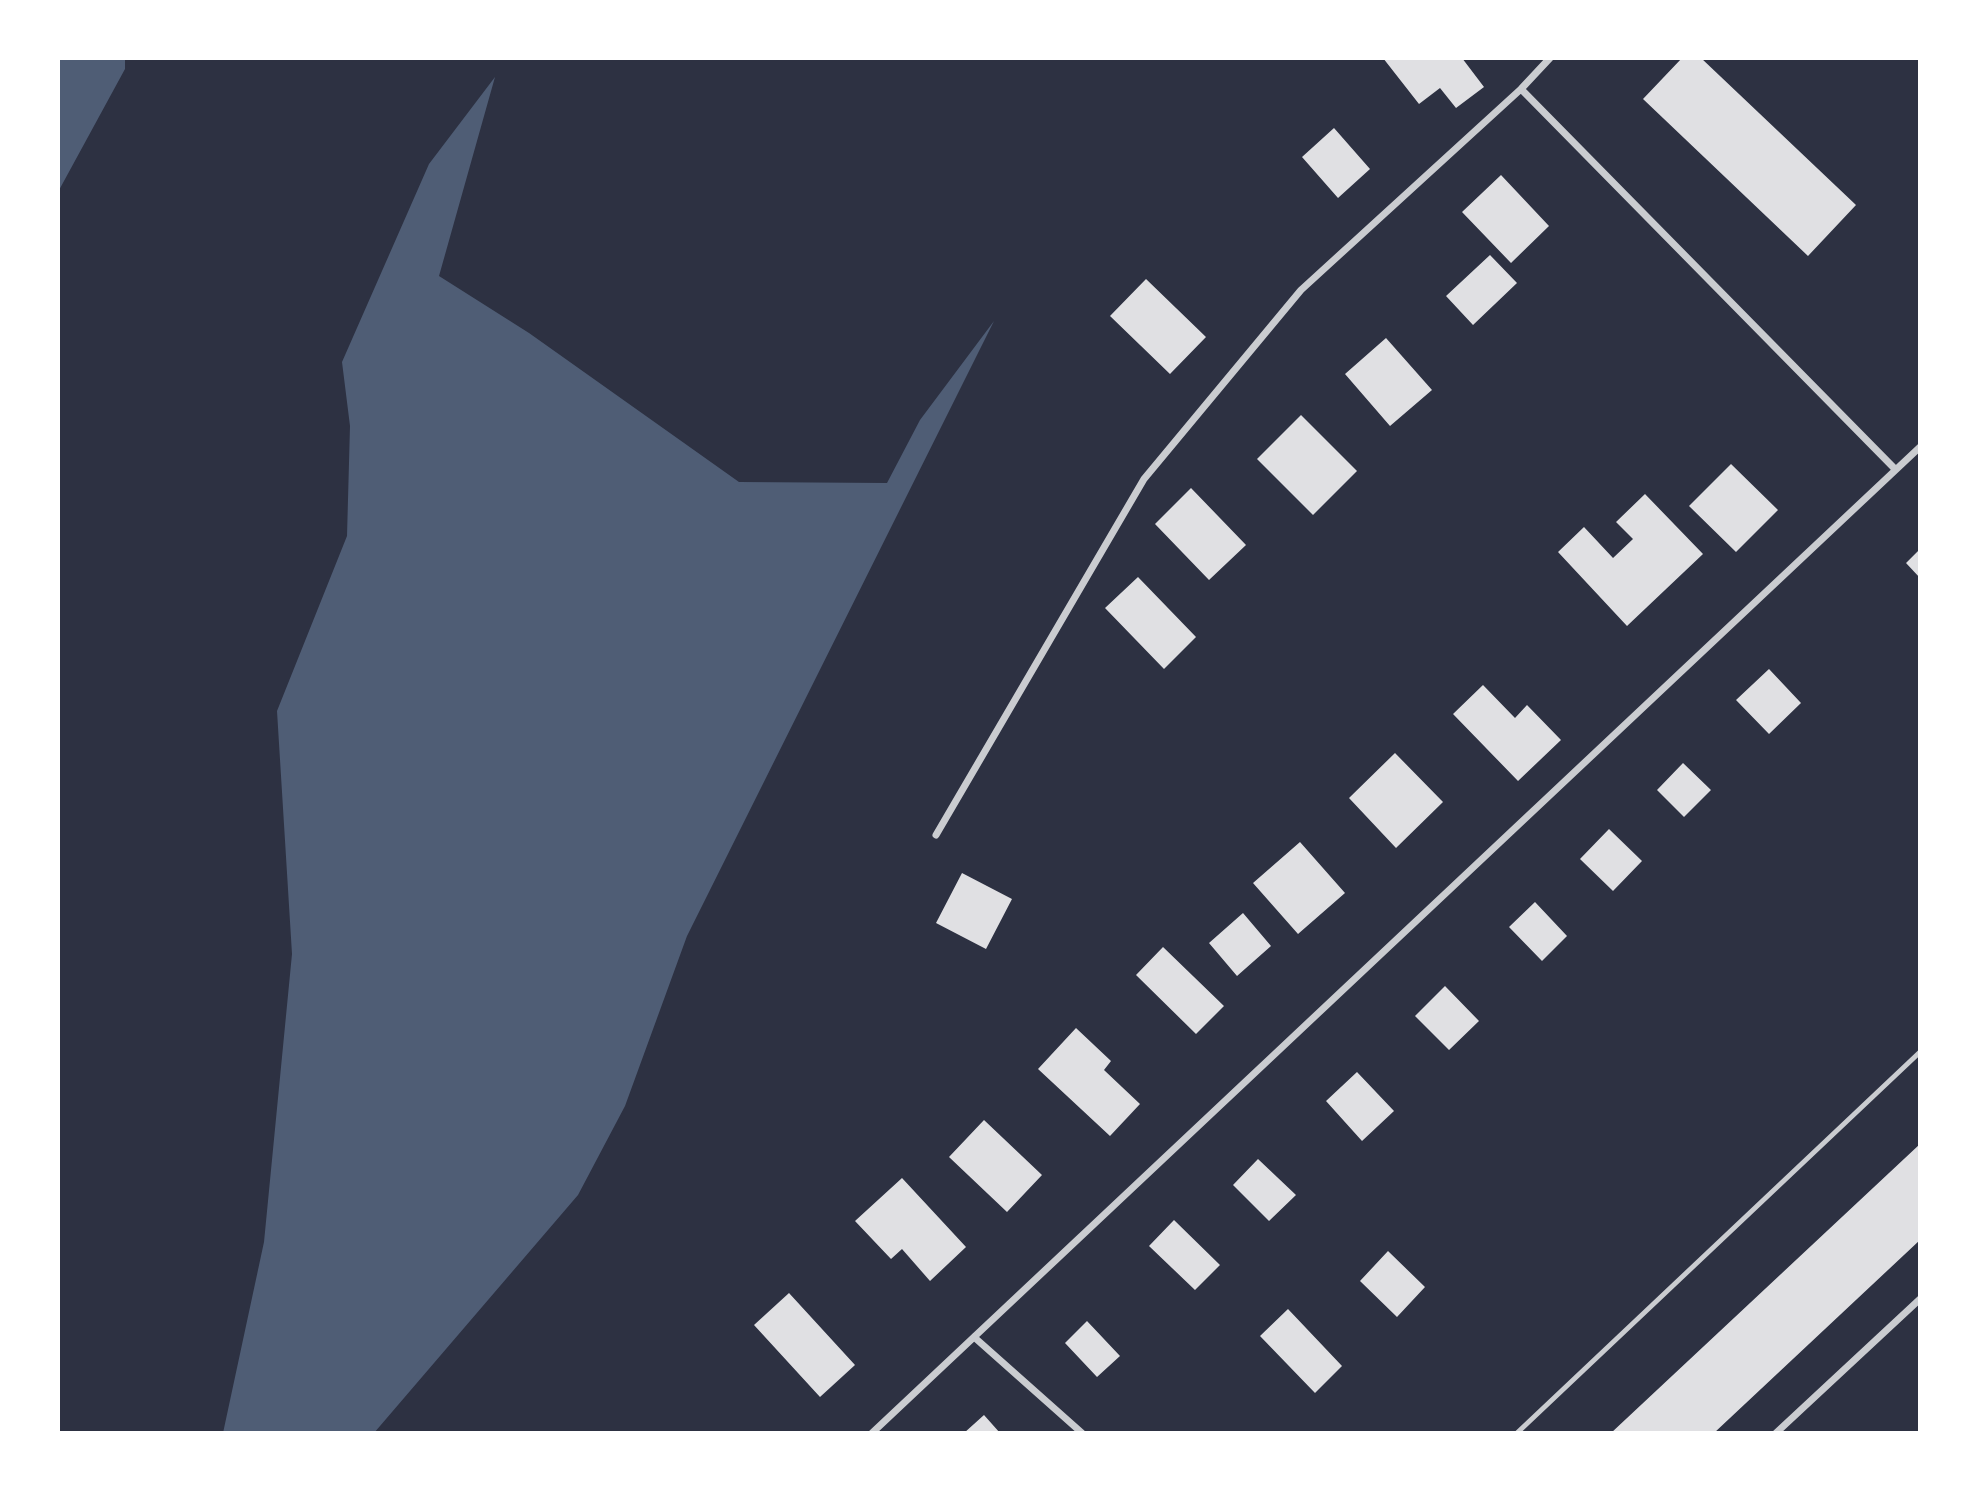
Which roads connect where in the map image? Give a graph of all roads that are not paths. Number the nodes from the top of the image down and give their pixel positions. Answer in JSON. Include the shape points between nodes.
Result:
{"nodes":[{"id":1,"x":1550,"y":58,"type":"edge"},
{"id":2,"x":1521,"y":89,"type":"junction"},
{"id":3,"x":1920,"y":447,"type":"edge"},
{"id":4,"x":1895,"y":469,"type":"junction"},
{"id":5,"x":936,"y":835,"type":"dead end"},
{"id":6,"x":1920,"y":1052,"type":"edge"},
{"id":7,"x":1920,"y":1298,"type":"edge"},
{"id":8,"x":974,"y":1337,"type":"junction"},
{"id":9,"x":872,"y":1433,"type":"edge"},
{"id":10,"x":1082,"y":1433,"type":"edge"},
{"id":11,"x":1517,"y":1433,"type":"edge"},
{"id":12,"x":1776,"y":1433,"type":"edge"}],
"edges":[{"from":1,"to":2,"type":"street"},
{"from":2,"to":4,"type":"street"},
{"from":2,"to":5,"type":"street","via":[[1301,290],[1144,479]]},
{"from":3,"to":4,"type":"street"},
{"from":4,"to":8,"type":"street"},
{"from":6,"to":11,"type":"lane"},
{"from":7,"to":12,"type":"street"},
{"from":8,"to":9,"type":"street"},
{"from":8,"to":10,"type":"street"}]}
